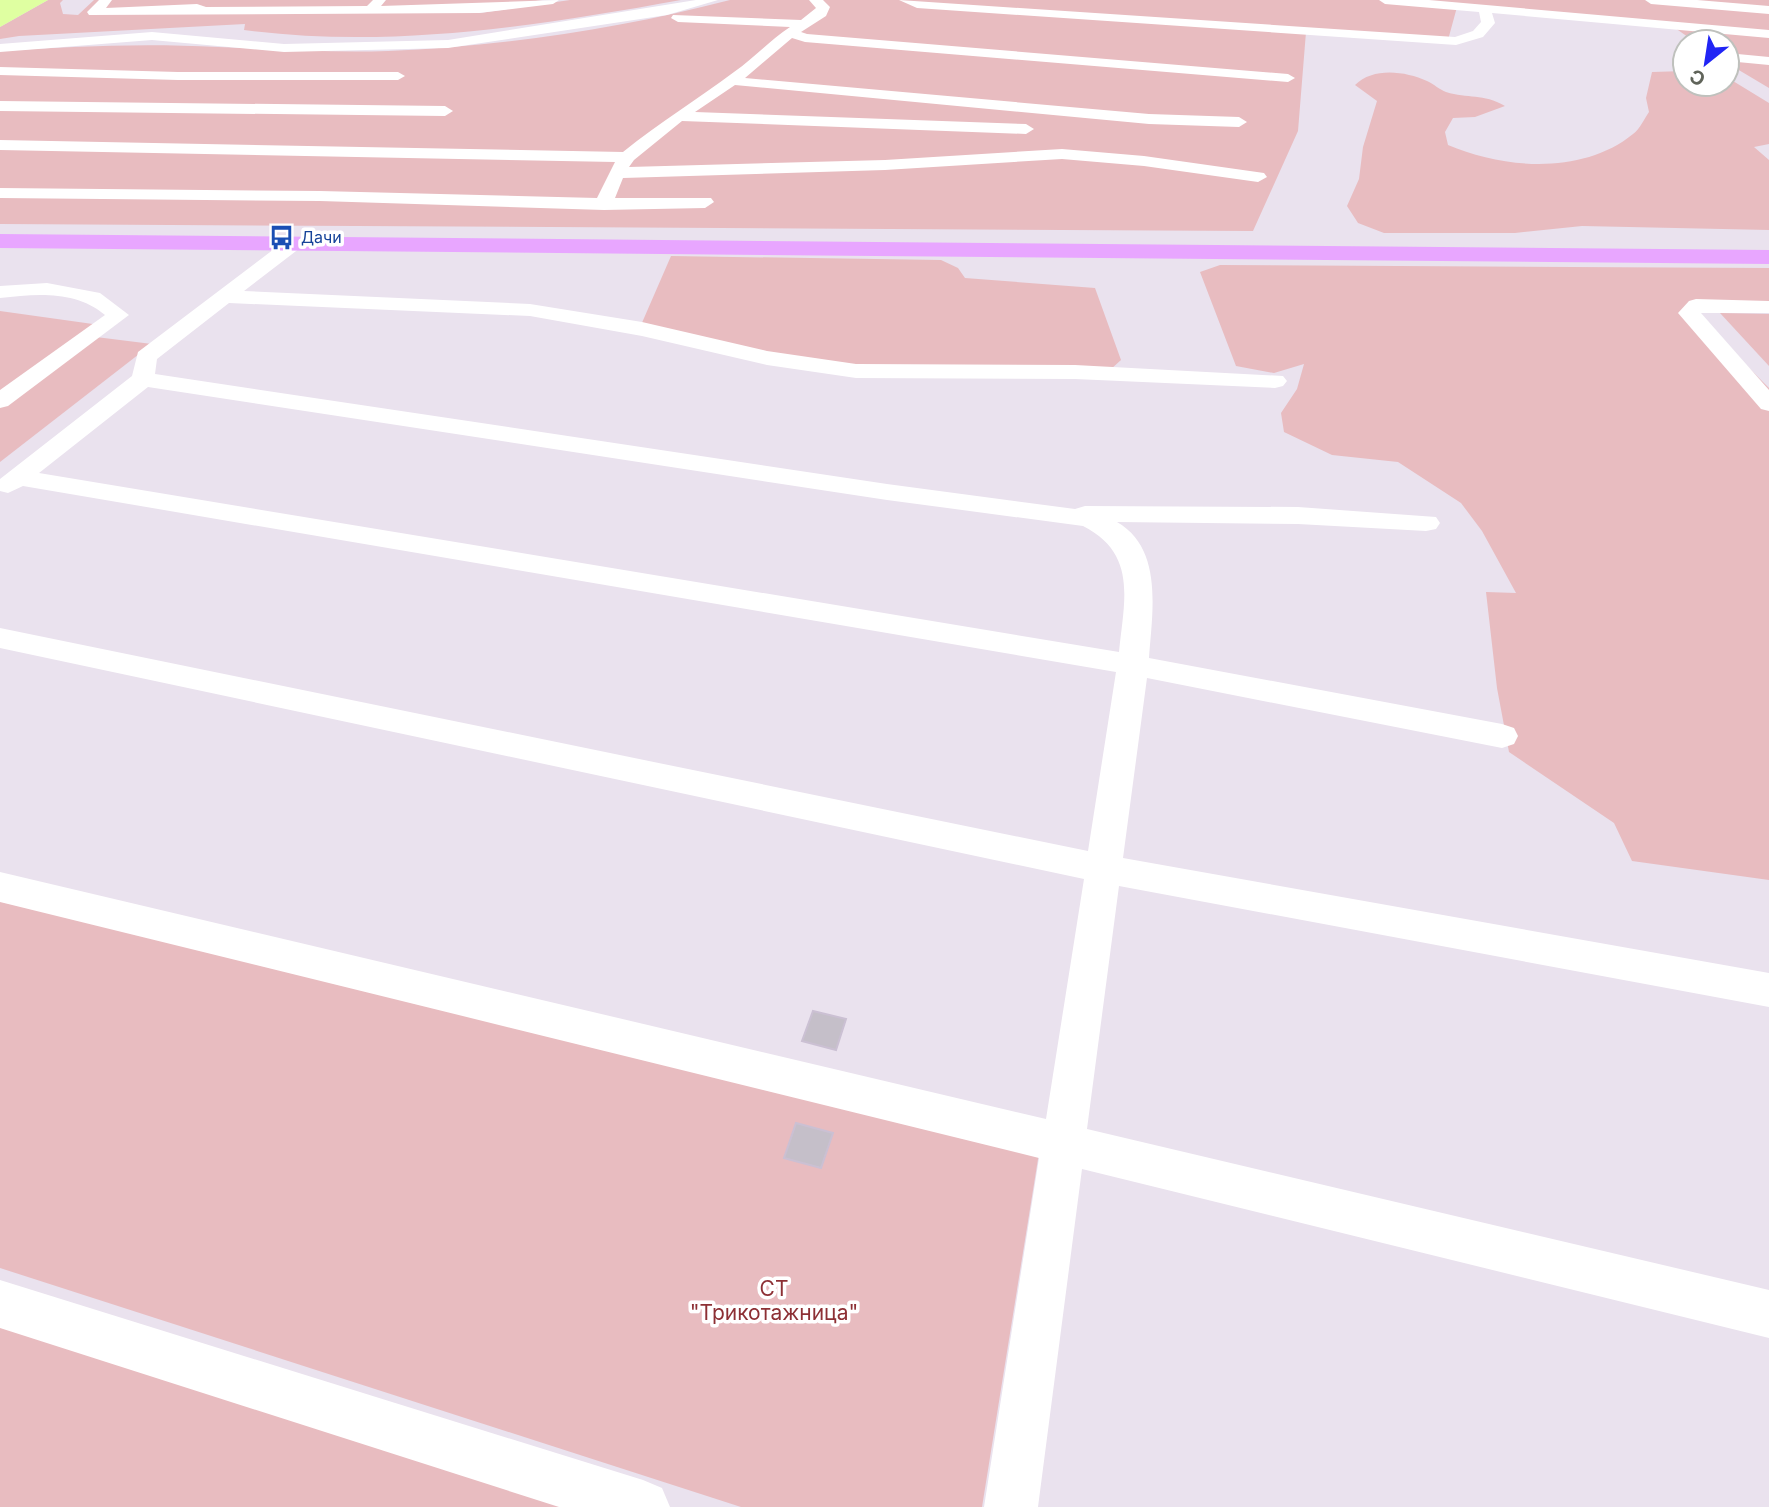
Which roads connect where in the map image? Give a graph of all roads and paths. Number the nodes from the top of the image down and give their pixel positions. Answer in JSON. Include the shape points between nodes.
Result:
{"nodes":[{"id":1,"x":106,"y":0,"type":"edge"},
{"id":2,"x":209,"y":0,"type":"edge"},
{"id":3,"x":553,"y":0,"type":"edge"},
{"id":4,"x":712,"y":0,"type":"edge"},
{"id":5,"x":838,"y":0,"type":"edge"},
{"id":6,"x":905,"y":0,"type":"edge"},
{"id":7,"x":1385,"y":0,"type":"edge"},
{"id":8,"x":1651,"y":0,"type":"edge"},
{"id":9,"x":817,"y":2,"type":"edge"},
{"id":10,"x":375,"y":5,"type":"edge"},
{"id":11,"x":197,"y":9,"type":"junction"},
{"id":12,"x":1485,"y":9,"type":"junction"},
{"id":13,"x":1769,"y":10,"type":"edge"},
{"id":14,"x":648,"y":14,"type":"junction"},
{"id":15,"x":804,"y":24,"type":"junction"},
{"id":16,"x":790,"y":33,"type":"junction"},
{"id":17,"x":1769,"y":34,"type":"edge"},
{"id":18,"x":152,"y":36,"type":"junction"},
{"id":19,"x":0,"y":48,"type":"edge"},
{"id":20,"x":280,"y":48,"type":"junction"},
{"id":21,"x":1741,"y":58,"type":"edge"},
{"id":22,"x":1769,"y":61,"type":"edge"},
{"id":23,"x":0,"y":71,"type":"edge"},
{"id":24,"x":398,"y":76,"type":"dead end"},
{"id":25,"x":1288,"y":78,"type":"dead end"},
{"id":26,"x":733,"y":79,"type":"junction"},
{"id":27,"x":247,"y":94,"type":"junction"},
{"id":28,"x":0,"y":106,"type":"edge"},
{"id":29,"x":1042,"y":110,"type":"junction"},
{"id":30,"x":445,"y":111,"type":"dead end"},
{"id":31,"x":678,"y":116,"type":"junction"},
{"id":32,"x":1239,"y":122,"type":"dead end"},
{"id":33,"x":0,"y":145,"type":"edge"},
{"id":34,"x":197,"y":149,"type":"junction"},
{"id":35,"x":627,"y":157,"type":"junction"},
{"id":36,"x":617,"y":173,"type":"junction"},
{"id":37,"x":1258,"y":177,"type":"dead end"},
{"id":38,"x":0,"y":193,"type":"edge"},
{"id":39,"x":157,"y":195,"type":"junction"},
{"id":40,"x":705,"y":202,"type":"dead end"},
{"id":41,"x":604,"y":204,"type":"junction"},
{"id":42,"x":0,"y":241,"type":"edge"},
{"id":43,"x":293,"y":244,"type":"junction"},
{"id":44,"x":1769,"y":257,"type":"edge"},
{"id":45,"x":0,"y":292,"type":"edge"},
{"id":46,"x":226,"y":297,"type":"junction"},
{"id":47,"x":1769,"y":307,"type":"edge"},
{"id":48,"x":143,"y":379,"type":"junction"},
{"id":49,"x":1275,"y":381,"type":"dead end"},
{"id":50,"x":0,"y":401,"type":"edge"},
{"id":51,"x":1769,"y":404,"type":"edge"},
{"id":52,"x":9,"y":484,"type":"edge"},
{"id":53,"x":1048,"y":514,"type":"junction"},
{"id":54,"x":1426,"y":523,"type":"dead end"},
{"id":55,"x":0,"y":638,"type":"edge"},
{"id":56,"x":1133,"y":665,"type":"junction"},
{"id":57,"x":1502,"y":736,"type":"dead end"},
{"id":58,"x":1104,"y":869,"type":"junction"},
{"id":59,"x":0,"y":887,"type":"edge"},
{"id":60,"x":1769,"y":990,"type":"edge"},
{"id":61,"x":1064,"y":1143,"type":"junction"},
{"id":62,"x":0,"y":1304,"type":"edge"},
{"id":63,"x":1769,"y":1314,"type":"edge"},
{"id":64,"x":643,"y":1507,"type":"edge"},
{"id":65,"x":1011,"y":1507,"type":"edge"}],
"edges":[{"from":1,"to":11,"type":"street","via":[[94,12]]},
{"from":2,"to":11,"type":"street"},
{"from":3,"to":10,"type":"street","via":[[479,9]]},
{"from":4,"to":14,"type":"street"},
{"from":5,"to":9,"type":"street"},
{"from":6,"to":12,"type":"street","via":[[1456,41],[1478,34],[1488,23]]},
{"from":7,"to":12,"type":"street"},
{"from":8,"to":13,"type":"street"},
{"from":9,"to":15,"type":"street","via":[[823,7],[821,13]]},
{"from":10,"to":11,"type":"street"},
{"from":11,"to":18,"type":"street"},
{"from":12,"to":17,"type":"street"},
{"from":14,"to":15,"type":"street"},
{"from":14,"to":20,"type":"street","via":[[448,44]]},
{"from":15,"to":16,"type":"street"},
{"from":16,"to":25,"type":"street","via":[[805,38]]},
{"from":16,"to":26,"type":"street"},
{"from":18,"to":19,"type":"street"},
{"from":18,"to":20,"type":"street"},
{"from":20,"to":27,"type":"street"},
{"from":21,"to":22,"type":"lane"},
{"from":23,"to":27,"type":"street"},
{"from":24,"to":27,"type":"street"},
{"from":26,"to":29,"type":"street"},
{"from":26,"to":31,"type":"street"},
{"from":27,"to":28,"type":"street"},
{"from":27,"to":30,"type":"street"},
{"from":27,"to":34,"type":"street"},
{"from":29,"to":31,"type":"street","via":[[1038,126],[1027,129]]},
{"from":29,"to":32,"type":"street"},
{"from":31,"to":35,"type":"street"},
{"from":33,"to":34,"type":"street"},
{"from":34,"to":35,"type":"street"},
{"from":34,"to":39,"type":"street"},
{"from":35,"to":36,"type":"street"},
{"from":36,"to":37,"type":"street","via":[[1062,154]]},
{"from":36,"to":41,"type":"street"},
{"from":38,"to":39,"type":"street"},
{"from":39,"to":41,"type":"street"},
{"from":40,"to":41,"type":"street"},
{"from":42,"to":43,"type":"main road"},
{"from":43,"to":44,"type":"main road"},
{"from":43,"to":46,"type":"street"},
{"from":45,"to":50,"type":"street","via":[[76,292],[104,301],[118,316]]},
{"from":46,"to":48,"type":"street","via":[[146,357]]},
{"from":46,"to":49,"type":"street","via":[[530,310],[856,371],[1074,372]]},
{"from":47,"to":51,"type":"street","via":[[1696,305],[1689,313]]},
{"from":48,"to":52,"type":"street"},
{"from":48,"to":53,"type":"street"},
{"from":52,"to":56,"type":"street"},
{"from":53,"to":54,"type":"street","via":[[1230,513]]},
{"from":53,"to":56,"type":"street","via":[[1107,525],[1136,559],[1139,577]]},
{"from":55,"to":58,"type":"street"},
{"from":56,"to":57,"type":"street"},
{"from":56,"to":58,"type":"street"},
{"from":58,"to":60,"type":"street"},
{"from":58,"to":61,"type":"street"},
{"from":59,"to":61,"type":"street"},
{"from":61,"to":63,"type":"street"},
{"from":61,"to":65,"type":"street"},
{"from":62,"to":64,"type":"street"}]}
